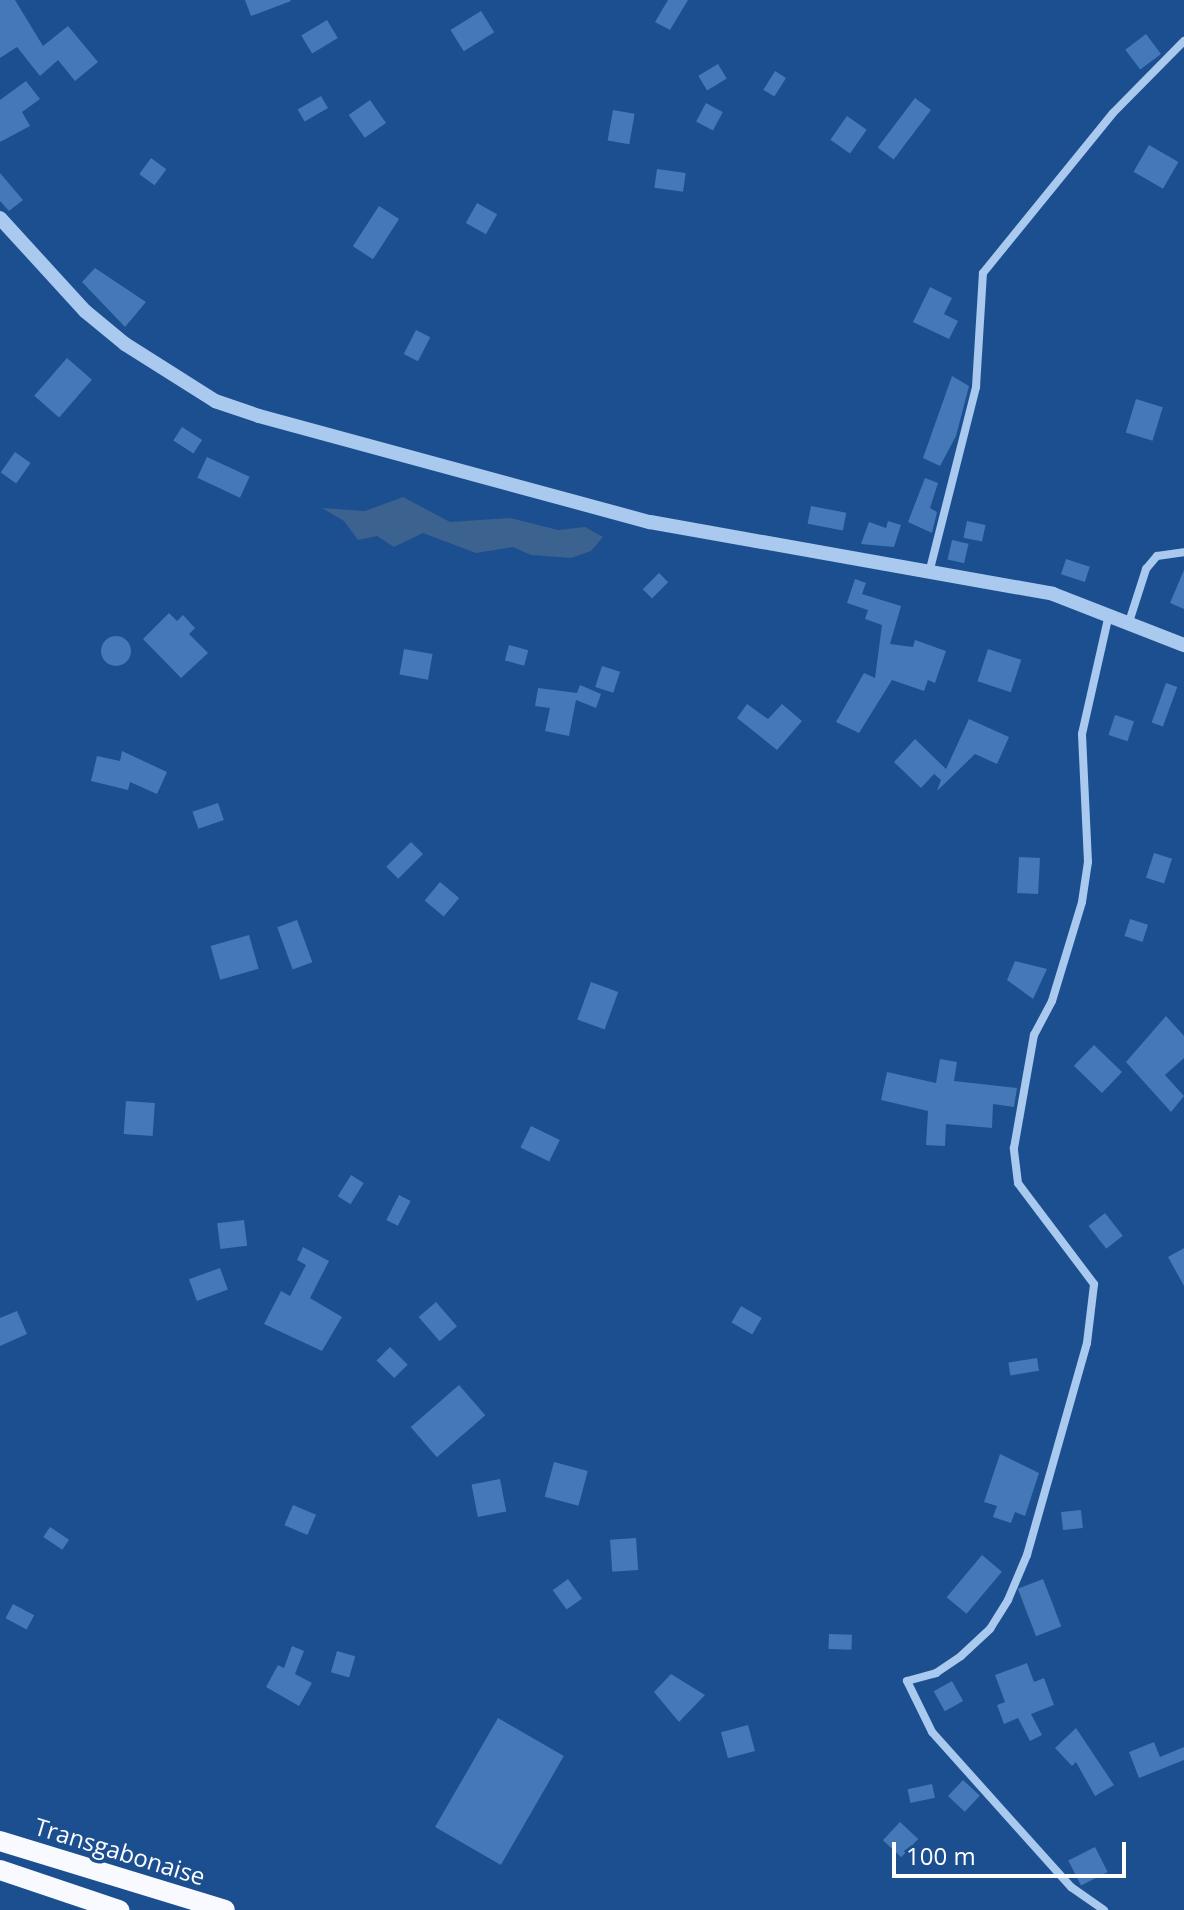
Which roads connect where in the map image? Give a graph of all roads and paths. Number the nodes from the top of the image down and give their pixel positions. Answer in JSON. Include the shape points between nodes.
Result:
{"nodes":[{"id":1,"x":1184,"y":41,"type":"edge"},
{"id":2,"x":0,"y":218,"type":"edge"},
{"id":3,"x":1184,"y":552,"type":"edge"},
{"id":4,"x":930,"y":569,"type":"junction"},
{"id":5,"x":1109,"y":614,"type":"junction"},
{"id":6,"x":1129,"y":622,"type":"junction"},
{"id":7,"x":1184,"y":645,"type":"edge"},
{"id":8,"x":0,"y":1841,"type":"edge"},
{"id":9,"x":0,"y":1870,"type":"edge"},
{"id":10,"x":119,"y":1910,"type":"edge"},
{"id":11,"x":225,"y":1910,"type":"edge"},
{"id":12,"x":1104,"y":1910,"type":"edge"}],
"edges":[{"from":1,"to":4,"type":"street","via":[[1113,113],[983,273],[976,387]]},
{"from":2,"to":4,"type":"street","via":[[85,311],[170,375],[215,401],[337,442],[650,522]]},
{"from":3,"to":6,"type":"street","via":[[1157,556],[1146,569]]},
{"from":4,"to":5,"type":"street","via":[[1053,594]]},
{"from":5,"to":6,"type":"street"},
{"from":5,"to":12,"type":"street","via":[[1082,734],[1088,862],[1082,902],[1052,1001],[1034,1035],[1014,1148],[1018,1183],[1094,1284],[1087,1343],[1027,1555],[1008,1600],[990,1629],[961,1656],[936,1673],[907,1681],[932,1732],[1071,1887]]},
{"from":6,"to":7,"type":"street"},
{"from":8,"to":11,"type":"highway","name":"Transgabonaise"},
{"from":9,"to":10,"type":"highway"}]}
